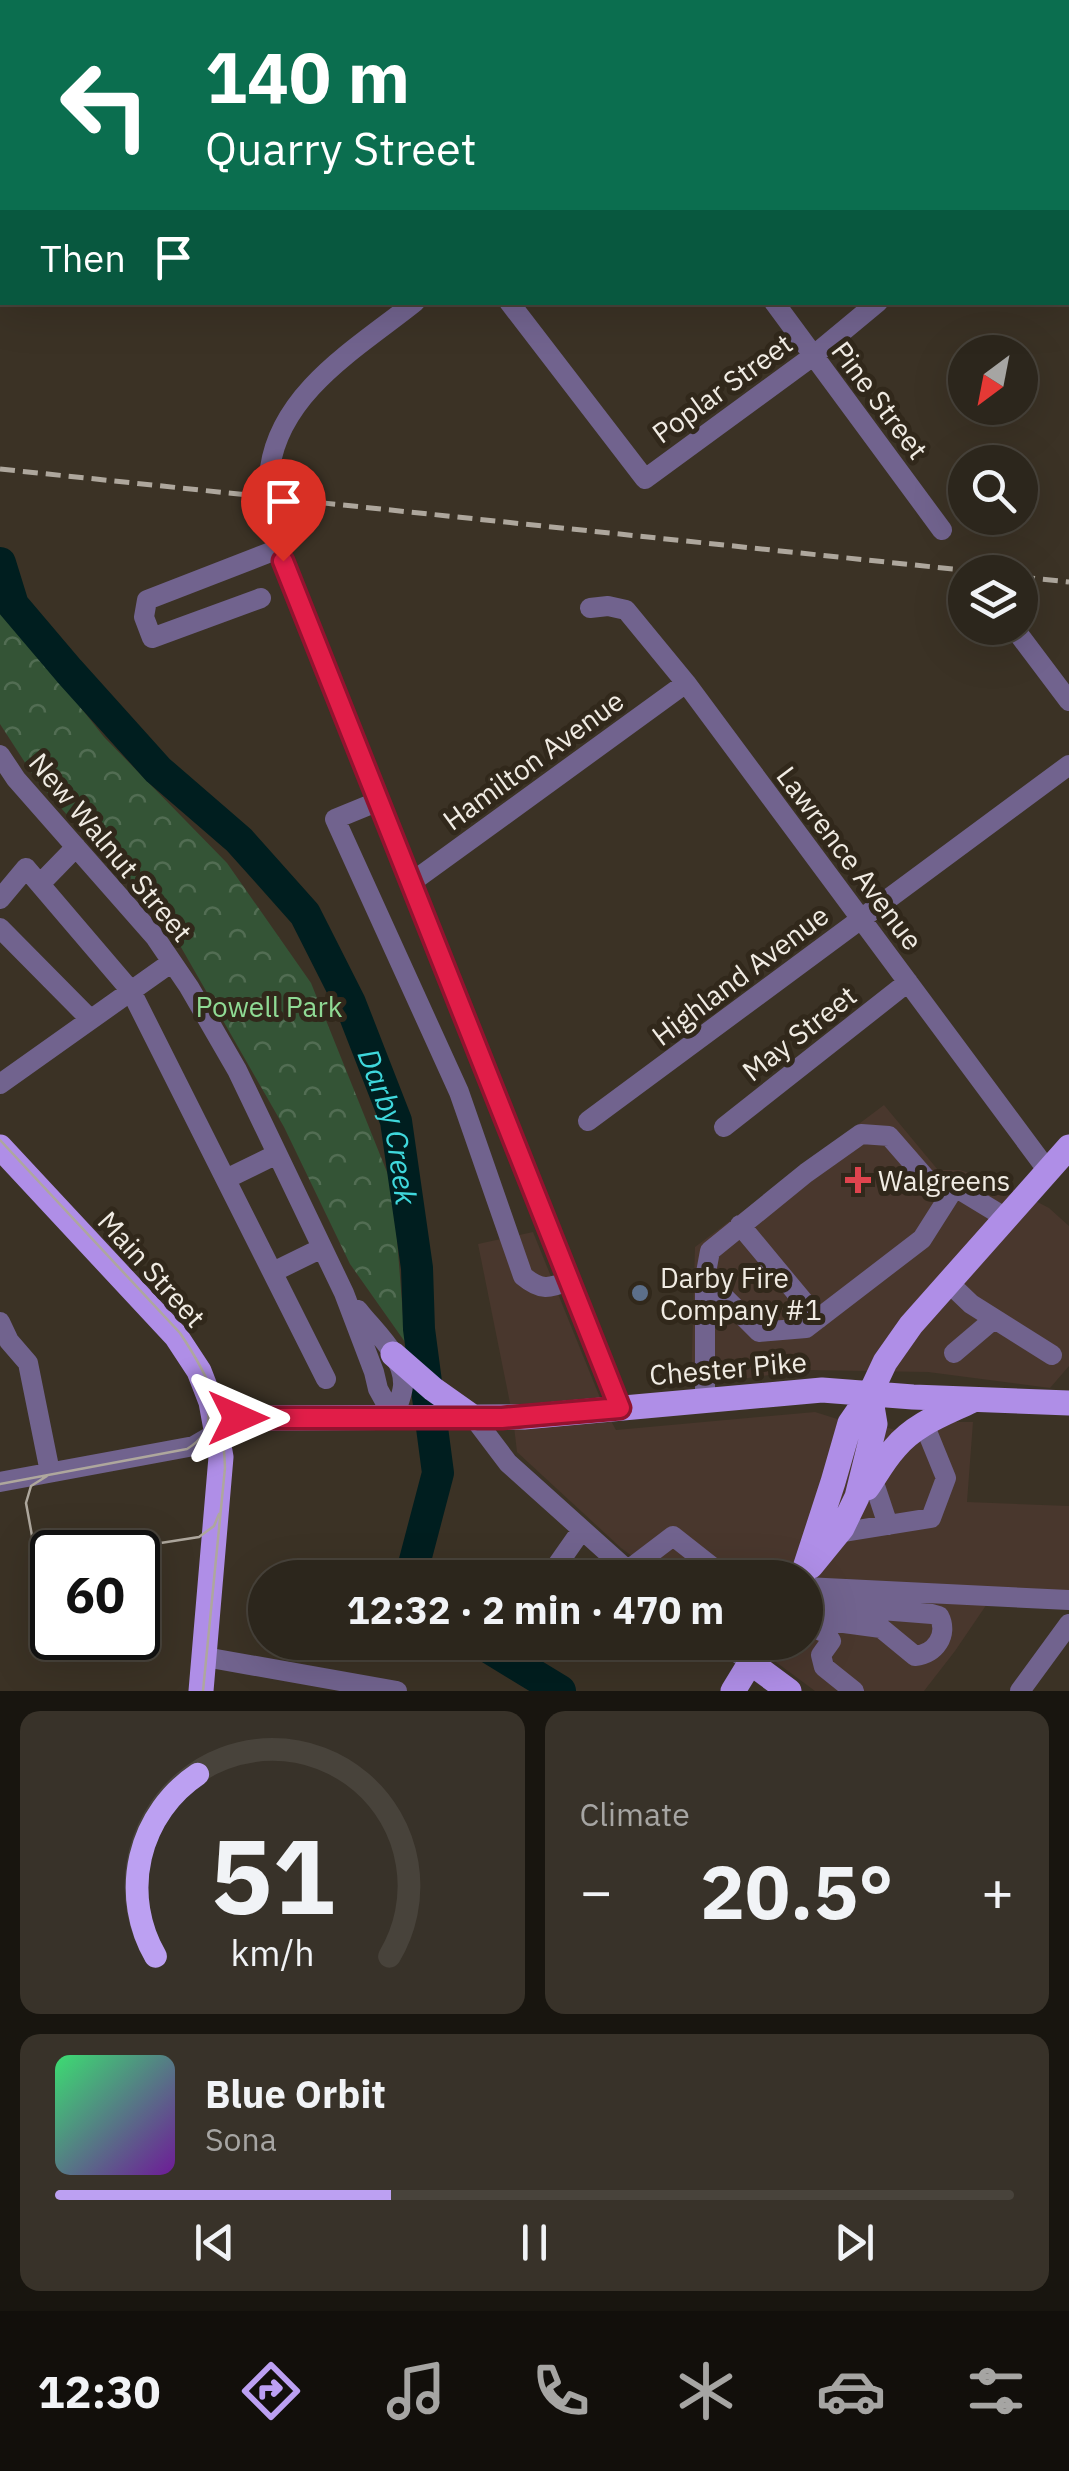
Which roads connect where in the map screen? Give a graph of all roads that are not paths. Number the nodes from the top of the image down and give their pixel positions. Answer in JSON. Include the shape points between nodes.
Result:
{"nodes":[{"id":1,"x":411,"y":305,"type":"edge"},
{"id":2,"x":511,"y":305,"type":"edge"},
{"id":3,"x":776,"y":305,"type":"edge"},
{"id":4,"x":874,"y":305,"type":"edge"},
{"id":5,"x":813,"y":356,"type":"junction"},
{"id":6,"x":942,"y":530,"type":"dead end"},
{"id":7,"x":281,"y":548,"type":"junction"},
{"id":8,"x":261,"y":598,"type":"dead end"},
{"id":9,"x":590,"y":608,"type":"dead end"},
{"id":10,"x":1027,"y":645,"type":"edge"},
{"id":11,"x":686,"y":683,"type":"junction"},
{"id":12,"x":1069,"y":701,"type":"edge"},
{"id":13,"x":0,"y":755,"type":"edge"},
{"id":14,"x":1069,"y":765,"type":"edge"},
{"id":15,"x":379,"y":801,"type":"junction"},
{"id":16,"x":76,"y":846,"type":"junction"},
{"id":17,"x":412,"y":882,"type":"junction"},
{"id":18,"x":41,"y":884,"type":"junction"},
{"id":19,"x":0,"y":899,"type":"edge"},
{"id":20,"x":862,"y":919,"type":"junction"},
{"id":21,"x":0,"y":928,"type":"edge"},
{"id":22,"x":172,"y":962,"type":"junction"},
{"id":23,"x":908,"y":982,"type":"junction"},
{"id":24,"x":131,"y":991,"type":"junction"},
{"id":25,"x":90,"y":1019,"type":"junction"},
{"id":26,"x":490,"y":1079,"type":"junction"},
{"id":27,"x":0,"y":1084,"type":"edge"},
{"id":28,"x":460,"y":1092,"type":"junction"},
{"id":29,"x":588,"y":1121,"type":"dead end"},
{"id":30,"x":724,"y":1127,"type":"dead end"},
{"id":31,"x":1069,"y":1147,"type":"edge"},
{"id":32,"x":0,"y":1148,"type":"edge"},
{"id":33,"x":277,"y":1154,"type":"junction"},
{"id":34,"x":1048,"y":1170,"type":"junction"},
{"id":35,"x":226,"y":1179,"type":"junction"},
{"id":36,"x":955,"y":1188,"type":"junction"},
{"id":37,"x":1006,"y":1218,"type":"junction"},
{"id":38,"x":740,"y":1225,"type":"junction"},
{"id":39,"x":322,"y":1248,"type":"junction"},
{"id":40,"x":272,"y":1272,"type":"junction"},
{"id":41,"x":706,"y":1278,"type":"junction"},
{"id":42,"x":570,"y":1280,"type":"junction"},
{"id":43,"x":948,"y":1282,"type":"junction"},
{"id":44,"x":344,"y":1294,"type":"junction"},
{"id":45,"x":994,"y":1318,"type":"junction"},
{"id":46,"x":818,"y":1319,"type":"junction"},
{"id":47,"x":3,"y":1335,"type":"edge"},
{"id":48,"x":954,"y":1353,"type":"dead end"},
{"id":49,"x":393,"y":1354,"type":"junction"},
{"id":50,"x":1052,"y":1355,"type":"dead end"},
{"id":51,"x":326,"y":1378,"type":"dead end"},
{"id":52,"x":870,"y":1394,"type":"junction"},
{"id":53,"x":705,"y":1400,"type":"junction"},
{"id":54,"x":974,"y":1400,"type":"junction"},
{"id":55,"x":1069,"y":1403,"type":"edge"},
{"id":56,"x":620,"y":1408,"type":"junction"},
{"id":57,"x":406,"y":1418,"type":"junction"},
{"id":58,"x":474,"y":1418,"type":"junction"},
{"id":59,"x":924,"y":1424,"type":"junction"},
{"id":60,"x":218,"y":1432,"type":"junction"},
{"id":61,"x":50,"y":1472,"type":"junction"},
{"id":62,"x":873,"y":1480,"type":"junction"},
{"id":63,"x":0,"y":1482,"type":"edge"},
{"id":64,"x":844,"y":1523,"type":"junction"},
{"id":65,"x":888,"y":1525,"type":"junction"},
{"id":66,"x":582,"y":1531,"type":"junction"},
{"id":67,"x":561,"y":1560,"type":"edge"},
{"id":68,"x":616,"y":1560,"type":"edge"},
{"id":69,"x":647,"y":1560,"type":"edge"},
{"id":70,"x":703,"y":1560,"type":"edge"},
{"id":71,"x":808,"y":1560,"type":"edge"},
{"id":72,"x":815,"y":1560,"type":"edge"},
{"id":73,"x":823,"y":1588,"type":"edge"},
{"id":74,"x":1069,"y":1600,"type":"edge"},
{"id":75,"x":823,"y":1605,"type":"edge"},
{"id":76,"x":823,"y":1620,"type":"edge"},
{"id":77,"x":1069,"y":1624,"type":"edge"},
{"id":78,"x":823,"y":1633,"type":"edge"},
{"id":79,"x":823,"y":1653,"type":"edge"},
{"id":80,"x":205,"y":1657,"type":"junction"},
{"id":81,"x":752,"y":1660,"type":"edge"},
{"id":82,"x":764,"y":1660,"type":"edge"},
{"id":83,"x":822,"y":1660,"type":"edge"},
{"id":84,"x":201,"y":1691,"type":"edge"},
{"id":85,"x":397,"y":1691,"type":"edge"},
{"id":86,"x":733,"y":1691,"type":"edge"},
{"id":87,"x":789,"y":1691,"type":"edge"},
{"id":88,"x":854,"y":1691,"type":"edge"},
{"id":89,"x":1020,"y":1691,"type":"edge"}],
"edges":[{"from":1,"to":7,"type":"street","via":[[312,384],[279,432],[269,472]]},
{"from":2,"to":5,"type":"street","name":"Poplar Street","via":[[644,478]]},
{"from":3,"to":5,"type":"street","name":"Pine Street"},
{"from":4,"to":5,"type":"street","name":"Poplar Street"},
{"from":5,"to":6,"type":"street","name":"Pine Street"},
{"from":7,"to":8,"type":"street","via":[[147,600],[144,617],[152,638]]},
{"from":7,"to":15,"type":"street"},
{"from":9,"to":11,"type":"street","name":"Lawrence Avenue","via":[[626,610]]},
{"from":10,"to":12,"type":"street"},
{"from":11,"to":17,"type":"street","name":"Hamilton Avenue"},
{"from":11,"to":20,"type":"street","name":"Lawrence Avenue"},
{"from":13,"to":16,"type":"street","name":"New Walnut Street"},
{"from":14,"to":20,"type":"street","name":"Highland Avenue"},
{"from":15,"to":17,"type":"street"},
{"from":15,"to":28,"type":"street","via":[[335,819]]},
{"from":16,"to":18,"type":"street"},
{"from":16,"to":22,"type":"street","name":"New Walnut Street"},
{"from":17,"to":26,"type":"street"},
{"from":18,"to":19,"type":"street","via":[[26,868]]},
{"from":18,"to":24,"type":"street"},
{"from":20,"to":23,"type":"street","name":"Lawrence Avenue"},
{"from":20,"to":29,"type":"street","name":"Highland Avenue"},
{"from":21,"to":25,"type":"street"},
{"from":22,"to":24,"type":"street"},
{"from":22,"to":33,"type":"street","name":"New Walnut Street","via":[[237,1070]]},
{"from":23,"to":30,"type":"street","name":"May Street"},
{"from":23,"to":34,"type":"street","name":"Lawrence Avenue"},
{"from":24,"to":25,"type":"street"},
{"from":24,"to":35,"type":"street"},
{"from":25,"to":27,"type":"street"},
{"from":26,"to":28,"type":"street"},
{"from":26,"to":42,"type":"street"},
{"from":28,"to":42,"type":"street","via":[[523,1276],[550,1288]]},
{"from":31,"to":34,"type":"main road"},
{"from":32,"to":60,"type":"main road","name":"Main Street","via":[[176,1336],[199,1371]]},
{"from":33,"to":35,"type":"street"},
{"from":33,"to":39,"type":"street","name":"New Walnut Street"},
{"from":34,"to":37,"type":"main road"},
{"from":35,"to":40,"type":"street"},
{"from":36,"to":37,"type":"street"},
{"from":36,"to":38,"type":"street","via":[[930,1183],[889,1136],[861,1134]]},
{"from":36,"to":46,"type":"street","via":[[922,1238]]},
{"from":37,"to":43,"type":"main road"},
{"from":38,"to":41,"type":"street","via":[[710,1251]]},
{"from":38,"to":46,"type":"street"},
{"from":39,"to":40,"type":"street"},
{"from":39,"to":44,"type":"street","name":"New Walnut Street"},
{"from":40,"to":51,"type":"street"},
{"from":41,"to":46,"type":"street","via":[[759,1332],[806,1328]]},
{"from":41,"to":53,"type":"street"},
{"from":42,"to":56,"type":"street"},
{"from":43,"to":45,"type":"street"},
{"from":43,"to":52,"type":"main road","via":[[893,1349]]},
{"from":44,"to":49,"type":"street","name":"New Walnut Street"},
{"from":44,"to":57,"type":"street","name":"New Walnut Street","via":[[378,1388]]},
{"from":45,"to":48,"type":"street"},
{"from":45,"to":50,"type":"street"},
{"from":47,"to":61,"type":"street","via":[[28,1363]]},
{"from":49,"to":57,"type":"street"},
{"from":49,"to":58,"type":"main road"},
{"from":52,"to":53,"type":"main road","name":"Chester Pike","via":[[822,1390]]},
{"from":52,"to":54,"type":"main road","name":"Chester Pike"},
{"from":52,"to":64,"type":"main road","via":[[875,1424]]},
{"from":52,"to":71,"type":"main road","via":[[850,1423]]},
{"from":53,"to":56,"type":"main road","name":"Chester Pike"},
{"from":54,"to":55,"type":"main road","name":"Chester Pike"},
{"from":54,"to":59,"type":"main road"},
{"from":56,"to":58,"type":"main road","name":"Chester Pike"},
{"from":57,"to":58,"type":"main road","name":"Chester Pike"},
{"from":57,"to":60,"type":"main road","name":"Chester Pike","via":[[238,1418]]},
{"from":58,"to":66,"type":"street","via":[[508,1464]]},
{"from":59,"to":62,"type":"main road","via":[[894,1449]]},
{"from":59,"to":65,"type":"street","via":[[946,1478],[931,1518]]},
{"from":60,"to":61,"type":"street","via":[[194,1446]]},
{"from":60,"to":80,"type":"main road","name":"Main Street","via":[[222,1457]]},
{"from":61,"to":63,"type":"street"},
{"from":62,"to":64,"type":"main road"},
{"from":62,"to":65,"type":"street"},
{"from":64,"to":65,"type":"street"},
{"from":64,"to":72,"type":"main road"},
{"from":66,"to":67,"type":"street"},
{"from":66,"to":68,"type":"street"},
{"from":69,"to":70,"type":"street","via":[[673,1536]]},
{"from":73,"to":74,"type":"street"},
{"from":75,"to":76,"type":"street","via":[[932,1614],[944,1629],[930,1651],[915,1656],[881,1628]]},
{"from":77,"to":89,"type":"street"},
{"from":78,"to":79,"type":"street","via":[[831,1641]]},
{"from":80,"to":84,"type":"main road","name":"Main Street"},
{"from":80,"to":85,"type":"street"},
{"from":81,"to":86,"type":"main road"},
{"from":82,"to":87,"type":"main road"},
{"from":83,"to":88,"type":"street"}]}
